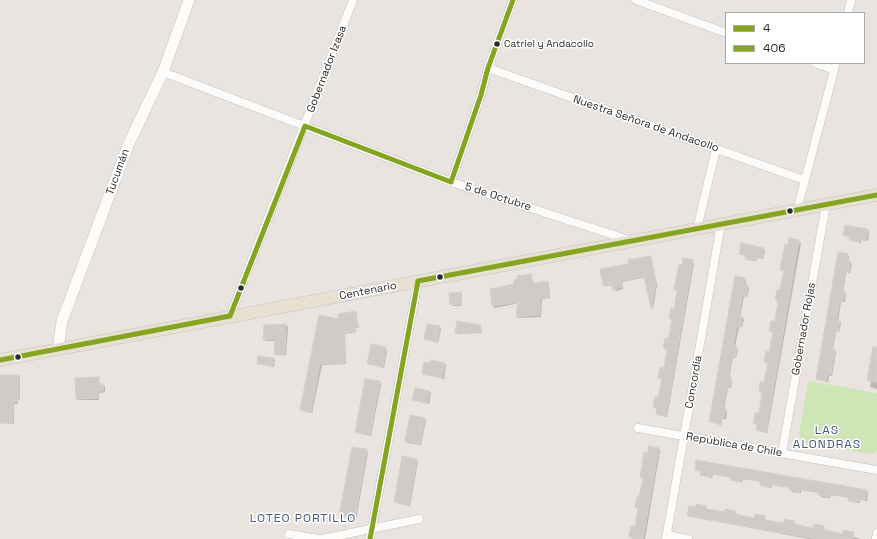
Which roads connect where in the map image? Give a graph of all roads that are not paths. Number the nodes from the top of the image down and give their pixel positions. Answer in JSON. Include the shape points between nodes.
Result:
{"nodes":[{"id":1,"x":189,"y":0,"type":"edge"},
{"id":2,"x":353,"y":0,"type":"edge"},
{"id":3,"x":514,"y":0,"type":"edge"},
{"id":4,"x":636,"y":0,"type":"edge"},
{"id":5,"x":851,"y":0,"type":"edge"},
{"id":6,"x":848,"y":12,"type":"edge"},
{"id":7,"x":725,"y":33,"type":"edge"},
{"id":8,"x":822,"y":64,"type":"edge"},
{"id":9,"x":835,"y":66,"type":"edge"},
{"id":10,"x":488,"y":68,"type":"junction"},
{"id":11,"x":163,"y":72,"type":"junction"},
{"id":12,"x":305,"y":126,"type":"junction"},
{"id":13,"x":716,"y":149,"type":"junction"},
{"id":14,"x":804,"y":180,"type":"junction"},
{"id":15,"x":451,"y":182,"type":"junction"},
{"id":16,"x":877,"y":195,"type":"edge"},
{"id":17,"x":826,"y":205,"type":"junction"},
{"id":18,"x":797,"y":210,"type":"junction"},
{"id":19,"x":722,"y":224,"type":"junction"},
{"id":20,"x":697,"y":229,"type":"junction"},
{"id":21,"x":632,"y":241,"type":"junction"},
{"id":22,"x":418,"y":281,"type":"junction"},
{"id":23,"x":230,"y":316,"type":"junction"},
{"id":24,"x":58,"y":349,"type":"junction"},
{"id":25,"x":0,"y":360,"type":"edge"},
{"id":26,"x":638,"y":428,"type":"dead end"},
{"id":27,"x":684,"y":436,"type":"junction"},
{"id":28,"x":782,"y":454,"type":"junction"},
{"id":29,"x":877,"y":470,"type":"edge"},
{"id":30,"x":419,"y":519,"type":"dead end"},
{"id":31,"x":372,"y":529,"type":"junction"},
{"id":32,"x":877,"y":533,"type":"edge"},
{"id":33,"x":289,"y":534,"type":"dead end"},
{"id":34,"x":666,"y":537,"type":"edge"},
{"id":35,"x":319,"y":539,"type":"edge"},
{"id":36,"x":322,"y":539,"type":"edge"},
{"id":37,"x":370,"y":539,"type":"edge"},
{"id":38,"x":688,"y":539,"type":"edge"},
{"id":39,"x":876,"y":539,"type":"edge"}],
"edges":[{"from":1,"to":11,"type":"main road","name":"Tucumán"},
{"from":2,"to":12,"type":"street","name":"Gobernador Izasa"},
{"from":3,"to":10,"type":"street"},
{"from":4,"to":7,"type":"street"},
{"from":5,"to":6,"type":"street"},
{"from":8,"to":9,"type":"street"},
{"from":9,"to":14,"type":"street"},
{"from":10,"to":13,"type":"street","name":"Nuestra Señora de Andacollo"},
{"from":10,"to":15,"type":"street"},
{"from":11,"to":12,"type":"street","name":"5 de Octubre"},
{"from":11,"to":24,"type":"main road","name":"Tucumán","via":[[129,143],[62,321]]},
{"from":12,"to":15,"type":"street","name":"5 de Octubre"},
{"from":12,"to":23,"type":"street","name":"Gobernador Izasa"},
{"from":13,"to":14,"type":"street","name":"Nuestra Señora de Andacollo"},
{"from":13,"to":20,"type":"street"},
{"from":14,"to":18,"type":"street"},
{"from":15,"to":21,"type":"street","name":"5 de Octubre"},
{"from":16,"to":17,"type":"main road","name":"Centenario"},
{"from":17,"to":18,"type":"main road","name":"Centenario"},
{"from":17,"to":28,"type":"street","name":"Gobernador Rojas"},
{"from":18,"to":19,"type":"main road","name":"Centenario"},
{"from":19,"to":20,"type":"main road","name":"Centenario"},
{"from":19,"to":27,"type":"street","name":"Concordia"},
{"from":20,"to":21,"type":"main road","name":"Centenario"},
{"from":21,"to":22,"type":"main road","name":"Centenario"},
{"from":22,"to":23,"type":"main road","name":"Centenario"},
{"from":22,"to":31,"type":"street"},
{"from":23,"to":24,"type":"main road","name":"Centenario"},
{"from":24,"to":25,"type":"main road","name":"Centenario"},
{"from":26,"to":27,"type":"street","name":"República de Chile"},
{"from":27,"to":28,"type":"street","name":"República de Chile"},
{"from":27,"to":34,"type":"street","name":"Concordia"},
{"from":28,"to":29,"type":"street","name":"República de Chile"},
{"from":30,"to":31,"type":"street"},
{"from":31,"to":36,"type":"street"},
{"from":31,"to":37,"type":"street"},
{"from":32,"to":39,"type":"street"},
{"from":33,"to":35,"type":"street"},
{"from":34,"to":38,"type":"street"}]}
